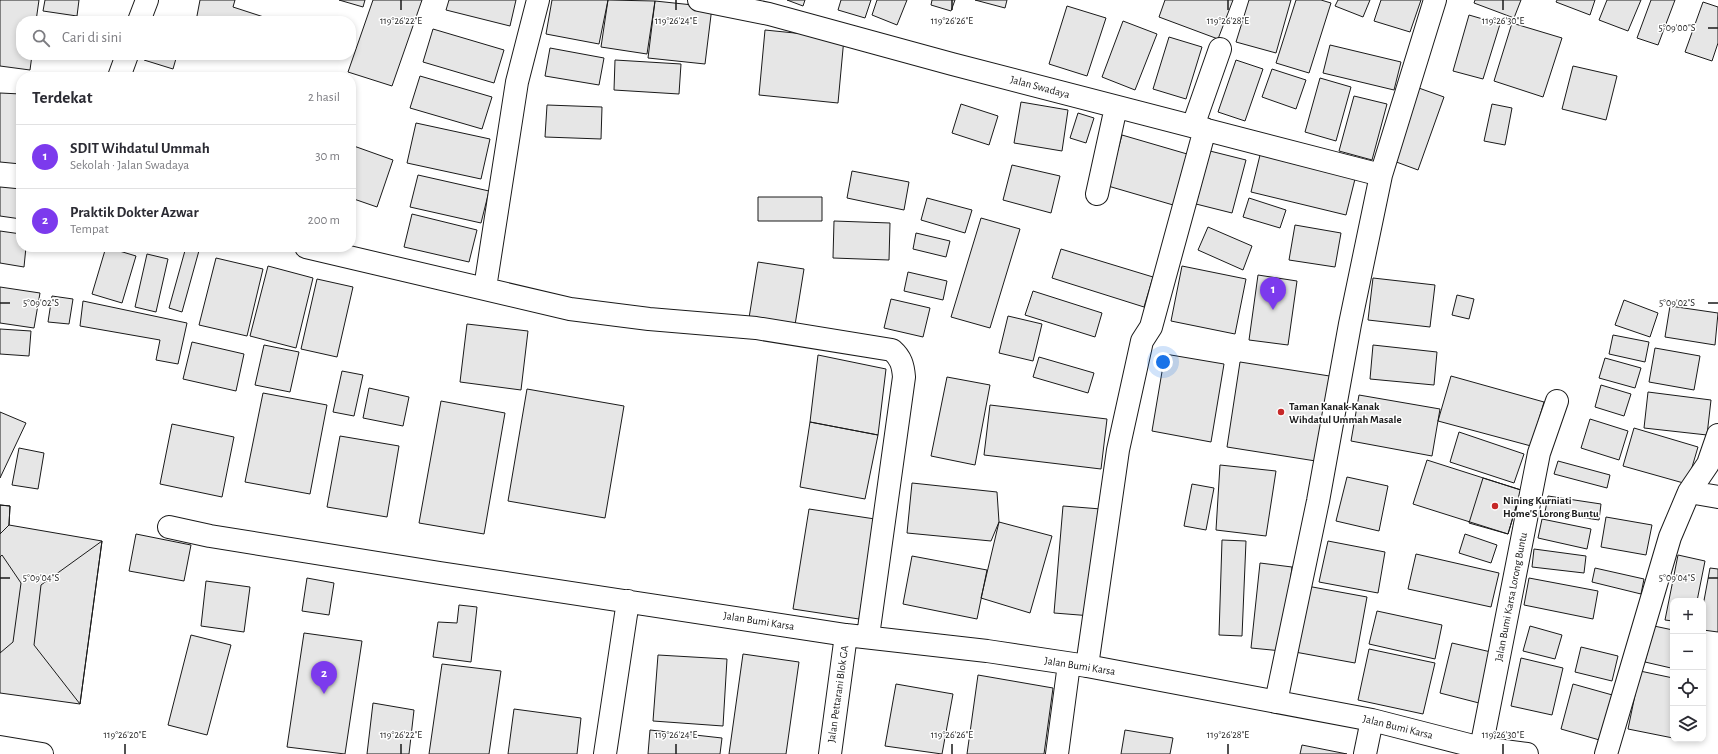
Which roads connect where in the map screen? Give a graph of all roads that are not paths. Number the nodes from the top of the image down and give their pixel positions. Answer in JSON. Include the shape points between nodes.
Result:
{"nodes":[{"id":1,"x":147,"y":0,"type":"edge"},
{"id":2,"x":538,"y":0,"type":"edge"},
{"id":3,"x":699,"y":0,"type":"edge"},
{"id":4,"x":1435,"y":0,"type":"edge"},
{"id":5,"x":141,"y":16,"type":"edge"},
{"id":6,"x":1220,"y":49,"type":"dead end"},
{"id":7,"x":125,"y":60,"type":"edge"},
{"id":8,"x":121,"y":72,"type":"edge"},
{"id":9,"x":1116,"y":107,"type":"junction"},
{"id":10,"x":1199,"y":128,"type":"junction"},
{"id":11,"x":1381,"y":174,"type":"junction"},
{"id":12,"x":1097,"y":194,"type":"dead end"},
{"id":13,"x":328,"y":252,"type":"edge"},
{"id":14,"x":485,"y":288,"type":"junction"},
{"id":15,"x":1557,"y":401,"type":"dead end"},
{"id":16,"x":1718,"y":435,"type":"edge"},
{"id":17,"x":1689,"y":492,"type":"junction"},
{"id":18,"x":1718,"y":496,"type":"edge"},
{"id":19,"x":169,"y":527,"type":"dead end"},
{"id":20,"x":628,"y":601,"type":"junction"},
{"id":21,"x":846,"y":635,"type":"junction"},
{"id":22,"x":868,"y":636,"type":"junction"},
{"id":23,"x":1078,"y":665,"type":"junction"},
{"id":24,"x":1276,"y":702,"type":"junction"},
{"id":25,"x":1372,"y":720,"type":"junction"},
{"id":26,"x":0,"y":747,"type":"edge"},
{"id":27,"x":1481,"y":748,"type":"junction"},
{"id":28,"x":42,"y":754,"type":"edge"},
{"id":29,"x":606,"y":754,"type":"edge"},
{"id":30,"x":830,"y":754,"type":"edge"},
{"id":31,"x":1058,"y":754,"type":"edge"},
{"id":32,"x":1366,"y":754,"type":"edge"},
{"id":33,"x":1527,"y":754,"type":"edge"},
{"id":34,"x":1606,"y":754,"type":"edge"}],
"edges":[{"from":1,"to":5,"type":"street"},
{"from":2,"to":14,"type":"street","via":[[517,82]]},
{"from":3,"to":9,"type":"street","name":"Jalan Swadaya","via":[[769,14]]},
{"from":4,"to":11,"type":"street"},
{"from":6,"to":10,"type":"street"},
{"from":7,"to":8,"type":"street"},
{"from":9,"to":10,"type":"street","name":"Jalan Swadaya"},
{"from":9,"to":12,"type":"street"},
{"from":10,"to":11,"type":"street","name":"Jalan Swadaya"},
{"from":10,"to":23,"type":"street","via":[[1151,327],[1142,341],[1118,450]]},
{"from":11,"to":24,"type":"street"},
{"from":13,"to":14,"type":"street"},
{"from":14,"to":22,"type":"street","via":[[570,309],[756,328],[892,350],[899,356],[904,377]]},
{"from":15,"to":27,"type":"street","name":"Jalan Bumi Karsa Lorong Buntu","via":[[1539,453]]},
{"from":16,"to":17,"type":"street","via":[[1708,464]]},
{"from":17,"to":18,"type":"street"},
{"from":17,"to":34,"type":"street","via":[[1670,537]]},
{"from":19,"to":20,"type":"street","name":"Jalan Bumi Karsa","via":[[210,536]]},
{"from":20,"to":21,"type":"street","name":"Jalan Bumi Karsa"},
{"from":20,"to":29,"type":"street"},
{"from":21,"to":22,"type":"street","name":"Jalan Bumi Karsa"},
{"from":21,"to":30,"type":"street","name":"Jalan Pettarani Blok GA"},
{"from":22,"to":23,"type":"street","name":"Jalan Bumi Karsa"},
{"from":23,"to":24,"type":"street","name":"Jalan Bumi Karsa"},
{"from":23,"to":31,"type":"street"},
{"from":24,"to":25,"type":"street","name":"Jalan Bumi Karsa"},
{"from":25,"to":27,"type":"street","name":"Jalan Bumi Karsa"},
{"from":25,"to":32,"type":"street"},
{"from":26,"to":28,"type":"street"},
{"from":27,"to":33,"type":"street","name":"Jalan Bumi Karsa"}]}
